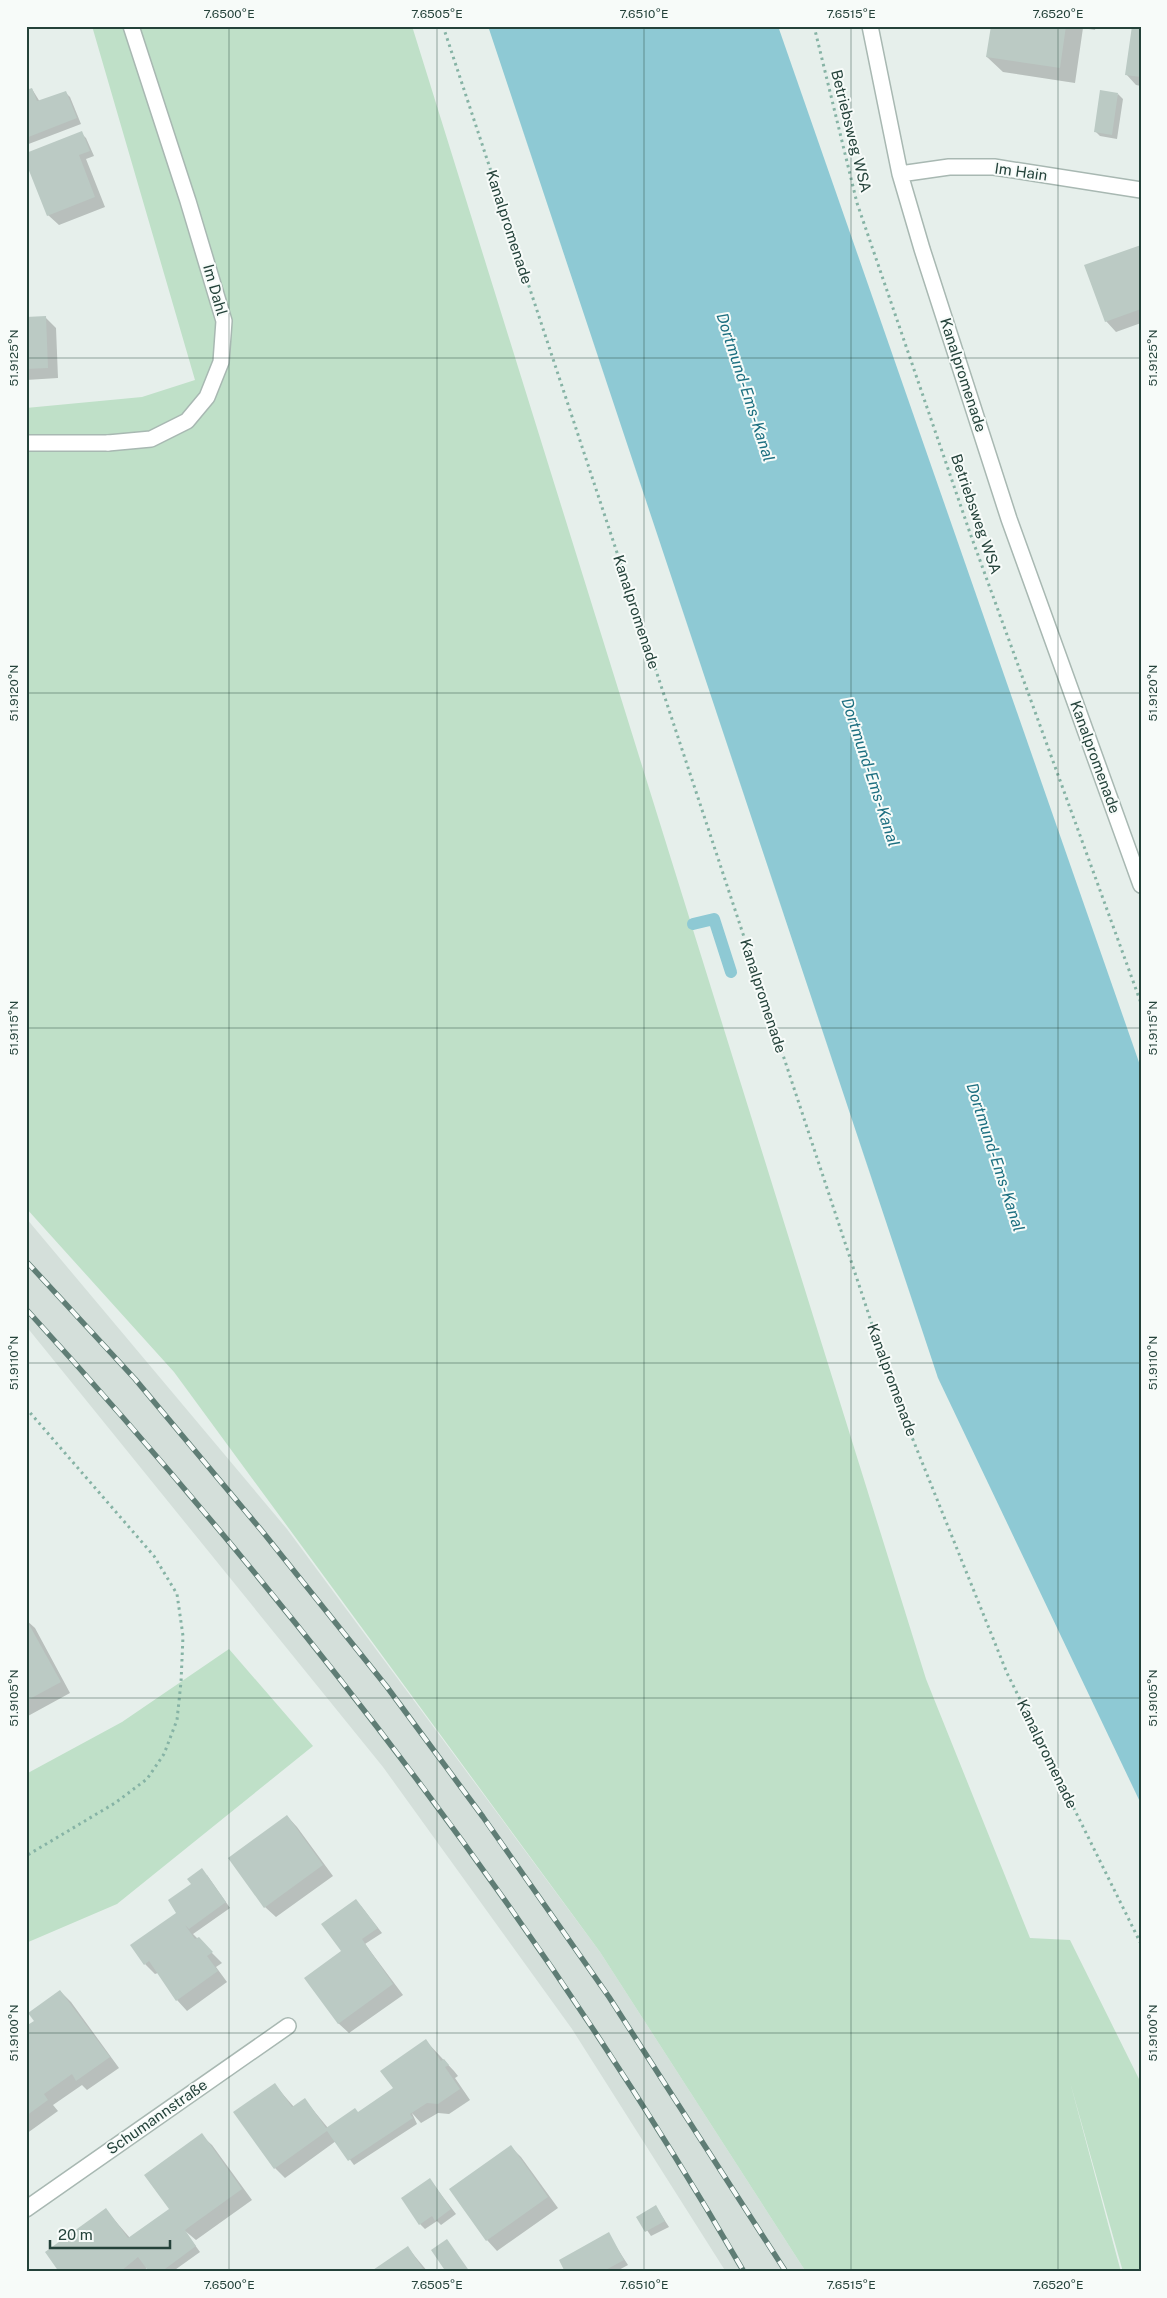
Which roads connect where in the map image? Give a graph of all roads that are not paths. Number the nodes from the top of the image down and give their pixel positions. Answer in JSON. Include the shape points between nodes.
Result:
{"nodes":[{"id":1,"x":131,"y":26,"type":"edge"},
{"id":2,"x":870,"y":26,"type":"edge"},
{"id":3,"x":900,"y":174,"type":"junction"},
{"id":4,"x":1141,"y":190,"type":"edge"},
{"id":5,"x":26,"y":444,"type":"edge"},
{"id":6,"x":1141,"y":885,"type":"edge"},
{"id":7,"x":288,"y":2026,"type":"dead end"},
{"id":8,"x":26,"y":2209,"type":"edge"}],
"edges":[{"from":1,"to":5,"type":"street","name":"Im Dahl","via":[[224,321],[221,362],[206,397],[188,421],[151,439],[108,444]]},
{"from":2,"to":3,"type":"street","name":"Kanalpromenade"},
{"from":3,"to":4,"type":"street","name":"Im Hain","via":[[949,167],[994,167]]},
{"from":3,"to":6,"type":"street","name":"Kanalpromenade","via":[[1009,518]]},
{"from":7,"to":8,"type":"street","name":"Schumannstraße"}]}
